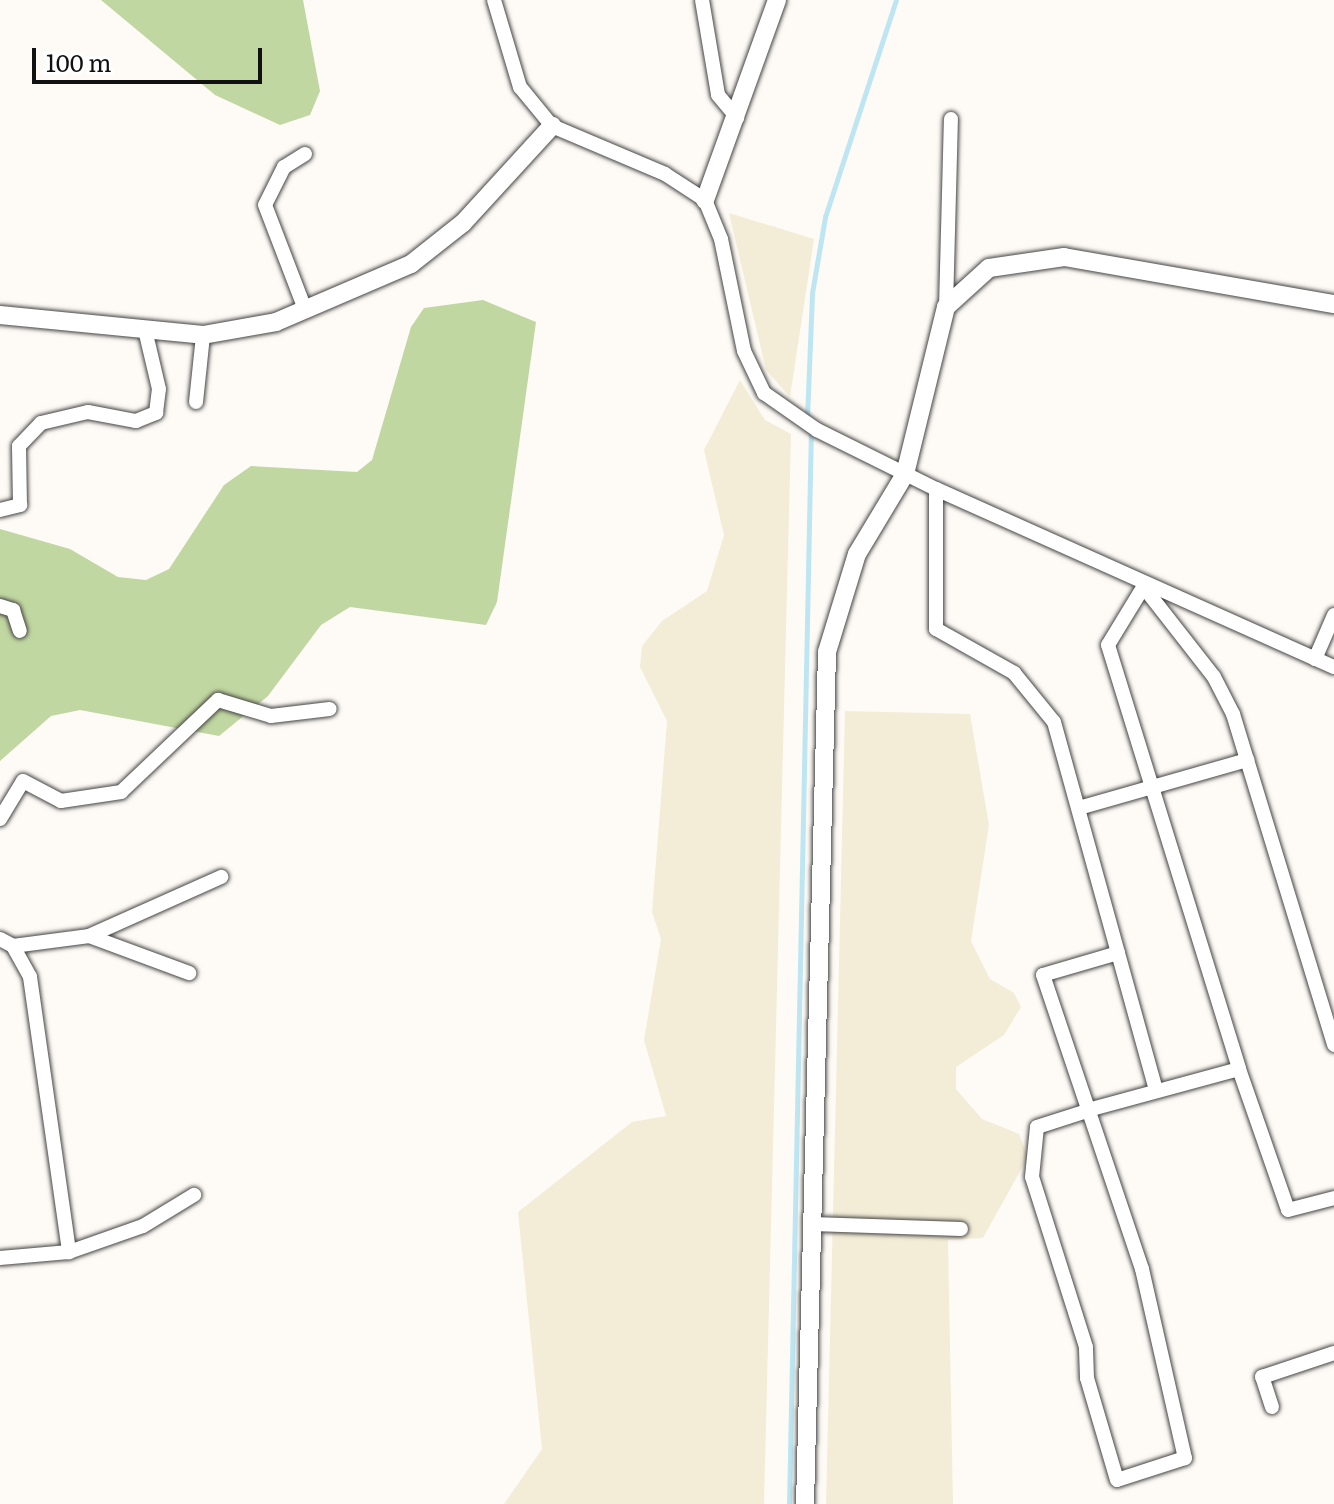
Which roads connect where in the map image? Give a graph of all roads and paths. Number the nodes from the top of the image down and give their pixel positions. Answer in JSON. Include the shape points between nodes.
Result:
{"nodes":[{"id":1,"x":494,"y":0,"type":"edge"},
{"id":2,"x":702,"y":0,"type":"edge"},
{"id":3,"x":777,"y":0,"type":"edge"},
{"id":4,"x":737,"y":118,"type":"junction"},
{"id":5,"x":951,"y":119,"type":"dead end"},
{"id":6,"x":552,"y":126,"type":"junction"},
{"id":7,"x":305,"y":154,"type":"dead end"},
{"id":8,"x":705,"y":200,"type":"junction"},
{"id":9,"x":1334,"y":304,"type":"edge"},
{"id":10,"x":946,"y":307,"type":"junction"},
{"id":11,"x":305,"y":309,"type":"junction"},
{"id":12,"x":0,"y":315,"type":"edge"},
{"id":13,"x":145,"y":330,"type":"junction"},
{"id":14,"x":203,"y":335,"type":"junction"},
{"id":15,"x":196,"y":402,"type":"dead end"},
{"id":16,"x":905,"y":474,"type":"junction"},
{"id":17,"x":936,"y":489,"type":"junction"},
{"id":18,"x":0,"y":510,"type":"edge"},
{"id":19,"x":1144,"y":586,"type":"junction"},
{"id":20,"x":0,"y":606,"type":"edge"},
{"id":21,"x":1334,"y":615,"type":"edge"},
{"id":22,"x":20,"y":631,"type":"dead end"},
{"id":23,"x":1315,"y":659,"type":"junction"},
{"id":24,"x":1334,"y":667,"type":"edge"},
{"id":25,"x":330,"y":709,"type":"dead end"},
{"id":26,"x":1247,"y":760,"type":"junction"},
{"id":27,"x":1152,"y":787,"type":"junction"},
{"id":28,"x":1082,"y":807,"type":"junction"},
{"id":29,"x":0,"y":819,"type":"edge"},
{"id":30,"x":221,"y":877,"type":"dead end"},
{"id":31,"x":89,"y":936,"type":"junction"},
{"id":32,"x":7,"y":942,"type":"edge"},
{"id":33,"x":1118,"y":953,"type":"junction"},
{"id":34,"x":189,"y":973,"type":"dead end"},
{"id":35,"x":1334,"y":1045,"type":"edge"},
{"id":36,"x":1239,"y":1069,"type":"junction"},
{"id":37,"x":1156,"y":1090,"type":"junction"},
{"id":38,"x":1089,"y":1110,"type":"junction"},
{"id":39,"x":194,"y":1195,"type":"dead end"},
{"id":40,"x":1334,"y":1198,"type":"edge"},
{"id":41,"x":812,"y":1224,"type":"junction"},
{"id":42,"x":961,"y":1229,"type":"dead end"},
{"id":43,"x":69,"y":1252,"type":"junction"},
{"id":44,"x":0,"y":1258,"type":"edge"},
{"id":45,"x":1334,"y":1353,"type":"edge"},
{"id":46,"x":1272,"y":1407,"type":"dead end"},
{"id":47,"x":805,"y":1504,"type":"edge"}],
"edges":[{"from":1,"to":6,"type":"street","via":[[520,87]]},
{"from":2,"to":4,"type":"street","via":[[718,95]]},
{"from":3,"to":4,"type":"street"},
{"from":4,"to":8,"type":"street"},
{"from":5,"to":10,"type":"street"},
{"from":6,"to":8,"type":"street","via":[[665,174]]},
{"from":6,"to":11,"type":"street","via":[[439,243],[411,264]]},
{"from":7,"to":11,"type":"street","via":[[284,167],[265,205]]},
{"from":8,"to":16,"type":"street","via":[[721,239],[744,351],[764,393],[817,430]]},
{"from":9,"to":10,"type":"street","via":[[1064,257],[989,268]]},
{"from":10,"to":16,"type":"street"},
{"from":11,"to":14,"type":"street","via":[[250,331]]},
{"from":12,"to":13,"type":"street"},
{"from":13,"to":14,"type":"street"},
{"from":13,"to":18,"type":"street","via":[[159,389],[156,413],[136,421],[88,412],[41,423],[19,446],[20,505]]},
{"from":14,"to":15,"type":"street"},
{"from":16,"to":17,"type":"street"},
{"from":16,"to":41,"type":"street","via":[[842,589],[827,652]]},
{"from":17,"to":19,"type":"street"},
{"from":17,"to":28,"type":"street","via":[[936,629],[1014,673],[1058,730]]},
{"from":19,"to":23,"type":"street"},
{"from":19,"to":26,"type":"street","via":[[1214,677]]},
{"from":19,"to":27,"type":"street","via":[[1108,645]]},
{"from":20,"to":22,"type":"street","via":[[13,610]]},
{"from":21,"to":23,"type":"street"},
{"from":23,"to":24,"type":"street"},
{"from":25,"to":29,"type":"street","via":[[271,716],[218,700],[121,792],[61,801],[23,781]]},
{"from":26,"to":27,"type":"street"},
{"from":26,"to":35,"type":"street"},
{"from":27,"to":28,"type":"street"},
{"from":27,"to":36,"type":"street"},
{"from":28,"to":33,"type":"street"},
{"from":30,"to":31,"type":"street"},
{"from":31,"to":32,"type":"street"},
{"from":31,"to":34,"type":"street"},
{"from":32,"to":43,"type":"street","via":[[30,977]]},
{"from":33,"to":37,"type":"street"},
{"from":33,"to":38,"type":"street","via":[[1043,975]]},
{"from":36,"to":37,"type":"street"},
{"from":36,"to":40,"type":"street","via":[[1288,1210]]},
{"from":37,"to":38,"type":"street"},
{"from":38,"to":38,"type":"street","via":[[1142,1269],[1185,1458],[1117,1480],[1087,1378],[1086,1347],[1032,1177],[1037,1127]]},
{"from":39,"to":43,"type":"street","via":[[143,1226]]},
{"from":41,"to":42,"type":"street"},
{"from":41,"to":47,"type":"street"},
{"from":43,"to":44,"type":"street"},
{"from":45,"to":46,"type":"street","via":[[1262,1377]]}]}
